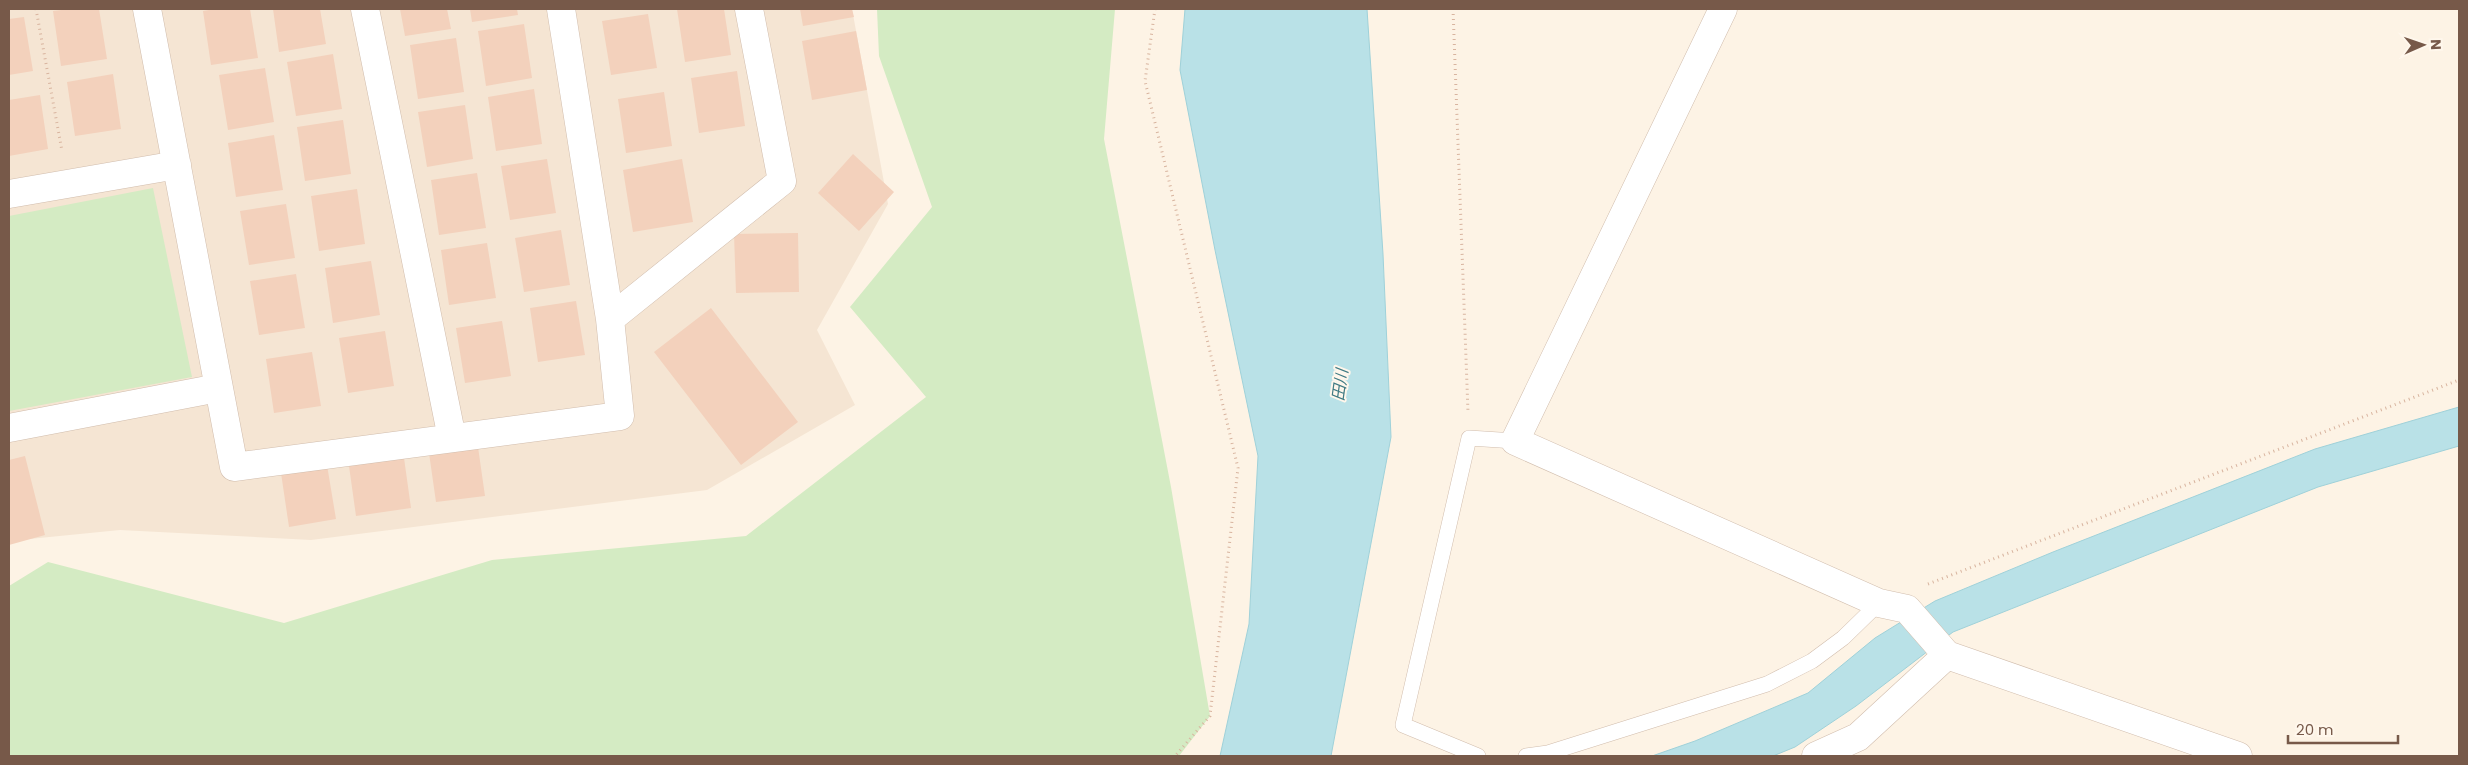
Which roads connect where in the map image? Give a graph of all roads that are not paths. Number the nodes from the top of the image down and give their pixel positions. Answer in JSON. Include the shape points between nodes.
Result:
{"nodes":[{"id":1,"x":147,"y":9,"type":"edge"},
{"id":2,"x":365,"y":9,"type":"edge"},
{"id":3,"x":561,"y":9,"type":"edge"},
{"id":4,"x":749,"y":9,"type":"edge"},
{"id":5,"x":1723,"y":9,"type":"edge"},
{"id":6,"x":177,"y":165,"type":"junction"},
{"id":7,"x":9,"y":194,"type":"edge"},
{"id":8,"x":610,"y":319,"type":"junction"},
{"id":9,"x":218,"y":388,"type":"junction"},
{"id":10,"x":9,"y":428,"type":"edge"},
{"id":11,"x":452,"y":438,"type":"junction"},
{"id":12,"x":1515,"y":441,"type":"junction"},
{"id":13,"x":1879,"y":603,"type":"junction"},
{"id":14,"x":1947,"y":655,"type":"junction"},
{"id":15,"x":1478,"y":756,"type":"edge"},
{"id":16,"x":1526,"y":756,"type":"edge"},
{"id":17,"x":1816,"y":756,"type":"edge"},
{"id":18,"x":2238,"y":756,"type":"edge"}],
"edges":[{"from":1,"to":6,"type":"street"},
{"from":2,"to":11,"type":"street"},
{"from":3,"to":8,"type":"street"},
{"from":4,"to":8,"type":"street","via":[[782,182]]},
{"from":5,"to":12,"type":"street"},
{"from":6,"to":7,"type":"street"},
{"from":6,"to":9,"type":"street"},
{"from":8,"to":11,"type":"street","via":[[620,416]]},
{"from":9,"to":10,"type":"street"},
{"from":9,"to":11,"type":"street","via":[[234,467]]},
{"from":12,"to":13,"type":"street"},
{"from":12,"to":15,"type":"lane","via":[[1469,438],[1403,725]]},
{"from":13,"to":14,"type":"street","via":[[1907,609]]},
{"from":13,"to":16,"type":"lane","via":[[1812,662],[1767,684],[1548,753]]},
{"from":14,"to":17,"type":"street","via":[[1858,736]]},
{"from":14,"to":18,"type":"street"}]}
